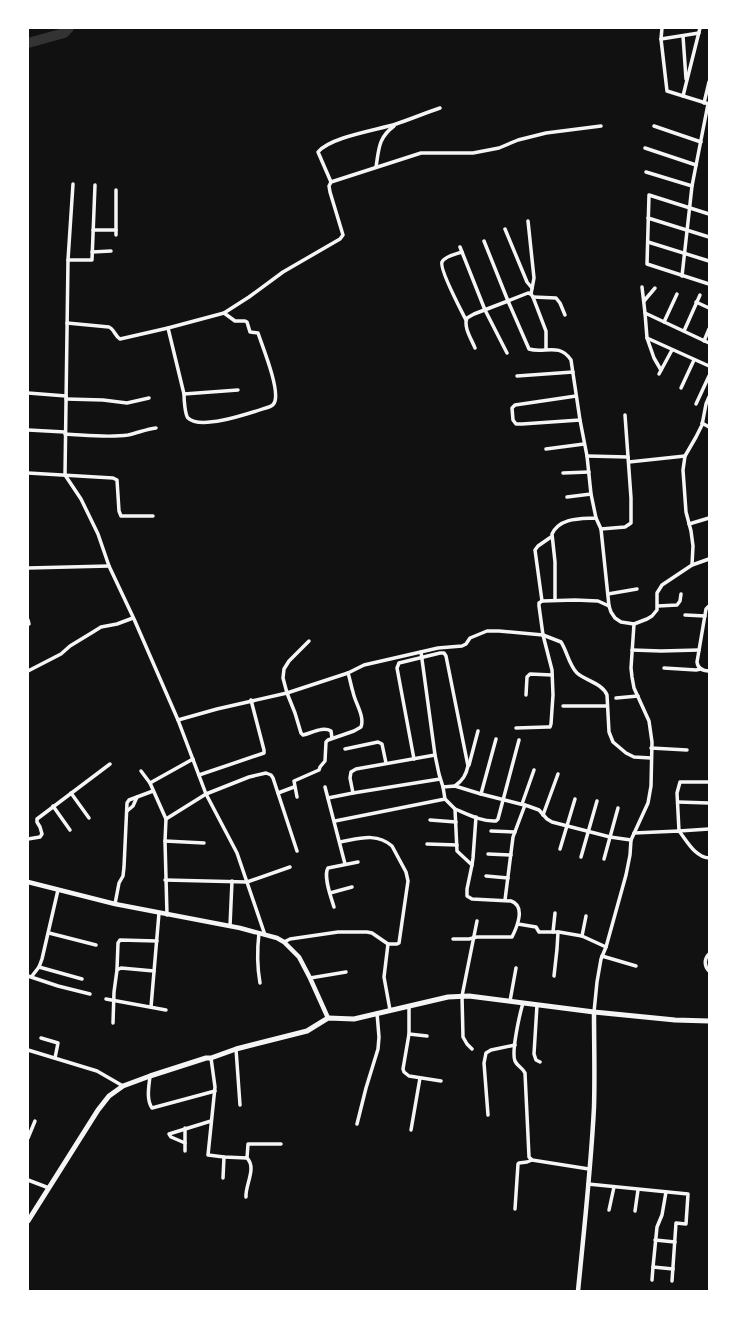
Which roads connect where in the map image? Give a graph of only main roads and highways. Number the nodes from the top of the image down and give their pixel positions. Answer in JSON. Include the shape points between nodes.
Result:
{"nodes":[{"id":1,"x":709,"y":1021,"type":"edge"},
{"id":2,"x":28,"y":1221,"type":"edge"}],
"edges":[{"from":1,"to":2,"type":"main road","via":[[594,1012],[462,996],[354,1019],[328,1018],[307,1031],[236,1049],[123,1086],[109,1096],[98,1110]]}]}
